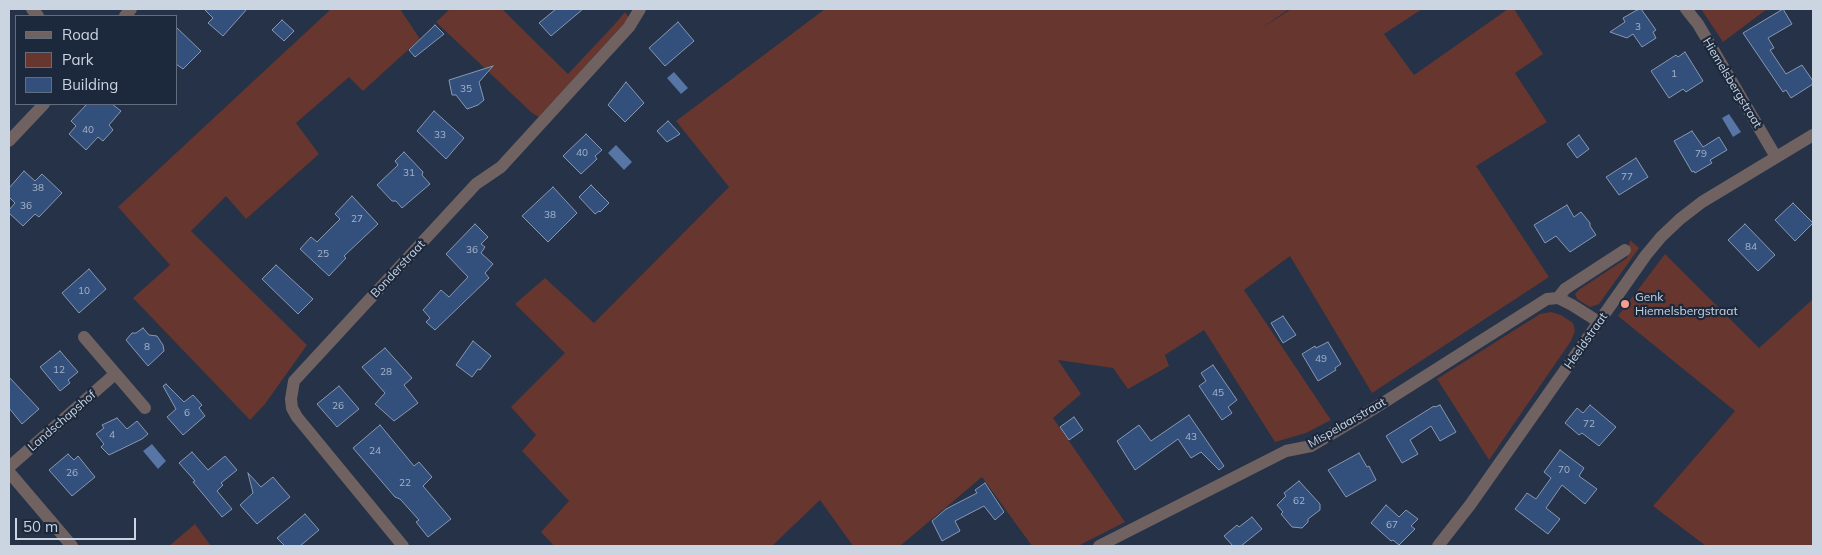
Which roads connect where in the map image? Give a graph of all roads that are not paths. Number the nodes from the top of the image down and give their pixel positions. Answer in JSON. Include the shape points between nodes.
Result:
{"nodes":[{"id":1,"x":640,"y":9,"type":"edge"},
{"id":2,"x":1686,"y":9,"type":"edge"},
{"id":3,"x":43,"y":105,"type":"edge"},
{"id":4,"x":1813,"y":135,"type":"edge"},
{"id":5,"x":9,"y":141,"type":"edge"},
{"id":6,"x":1776,"y":157,"type":"junction"},
{"id":7,"x":1625,"y":250,"type":"dead end"},
{"id":8,"x":1558,"y":298,"type":"junction"},
{"id":9,"x":1598,"y":322,"type":"junction"},
{"id":10,"x":84,"y":337,"type":"dead end"},
{"id":11,"x":115,"y":374,"type":"junction"},
{"id":12,"x":145,"y":408,"type":"dead end"},
{"id":13,"x":9,"y":467,"type":"edge"},
{"id":14,"x":9,"y":472,"type":"edge"},
{"id":15,"x":72,"y":546,"type":"edge"},
{"id":16,"x":403,"y":546,"type":"edge"},
{"id":17,"x":1099,"y":546,"type":"edge"},
{"id":18,"x":1438,"y":546,"type":"edge"}],
"edges":[{"from":1,"to":16,"type":"street","name":"Bonderstraat","via":[[629,27],[501,167],[476,184],[294,381],[291,399],[296,417]]},
{"from":2,"to":6,"type":"street","name":"Hiemelsbergstraat"},
{"from":3,"to":5,"type":"street"},
{"from":4,"to":6,"type":"street","name":"Heeldstraat"},
{"from":6,"to":9,"type":"street","name":"Heeldstraat","via":[[1680,219],[1646,255]]},
{"from":7,"to":8,"type":"street","name":"Mispelaarstraat","via":[[1565,289]]},
{"from":8,"to":9,"type":"street"},
{"from":8,"to":17,"type":"street","name":"Mispelaarstraat","via":[[1547,299],[1311,446],[1286,451]]},
{"from":9,"to":18,"type":"street","name":"Heeldstraat"},
{"from":10,"to":11,"type":"street"},
{"from":11,"to":12,"type":"street"},
{"from":11,"to":13,"type":"street","name":"Landschapshof"},
{"from":14,"to":15,"type":"street"}]}
